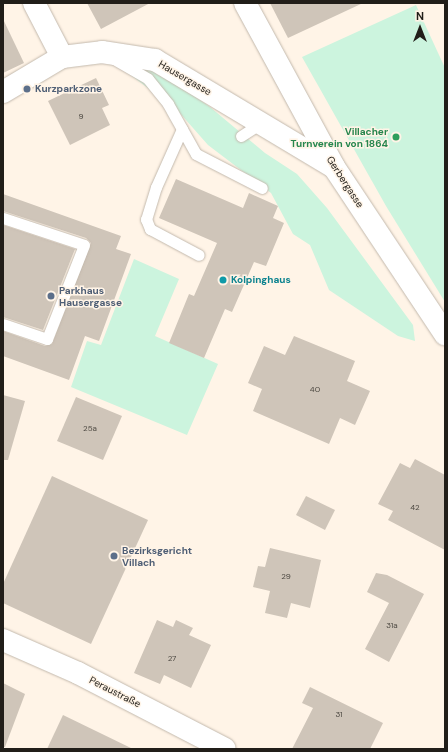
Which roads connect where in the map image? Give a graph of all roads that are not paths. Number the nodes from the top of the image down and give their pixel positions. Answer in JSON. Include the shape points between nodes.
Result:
{"nodes":[{"id":1,"x":34,"y":3,"type":"edge"},
{"id":2,"x":245,"y":3,"type":"edge"},
{"id":3,"x":102,"y":52,"type":"junction"},
{"id":4,"x":62,"y":57,"type":"junction"},
{"id":5,"x":3,"y":92,"type":"edge"},
{"id":6,"x":261,"y":123,"type":"junction"},
{"id":7,"x":182,"y":129,"type":"junction"},
{"id":8,"x":241,"y":136,"type":"dead end"},
{"id":9,"x":334,"y":167,"type":"junction"},
{"id":10,"x":262,"y":188,"type":"dead end"},
{"id":11,"x":3,"y":218,"type":"edge"},
{"id":12,"x":199,"y":255,"type":"dead end"},
{"id":13,"x":3,"y":324,"type":"edge"},
{"id":14,"x":445,"y":334,"type":"edge"},
{"id":15,"x":3,"y":640,"type":"edge"},
{"id":16,"x":225,"y":749,"type":"edge"}],
"edges":[{"from":1,"to":4,"type":"street"},
{"from":2,"to":9,"type":"street","name":"Gerbergasse"},
{"from":3,"to":4,"type":"street","name":"Hausergasse"},
{"from":3,"to":6,"type":"street","name":"Hausergasse","via":[[155,60]]},
{"from":3,"to":7,"type":"lane","via":[[148,80],[168,104]]},
{"from":4,"to":5,"type":"street","name":"Hausergasse"},
{"from":6,"to":8,"type":"lane"},
{"from":6,"to":9,"type":"street","name":"Hausergasse"},
{"from":7,"to":10,"type":"lane","via":[[196,154]]},
{"from":7,"to":12,"type":"lane","via":[[156,187],[146,219],[150,229]]},
{"from":9,"to":14,"type":"street","name":"Gerbergasse"},
{"from":11,"to":13,"type":"lane","via":[[84,245],[47,339]]},
{"from":15,"to":16,"type":"street","name":"Peraustraße","via":[[78,673]]}]}
